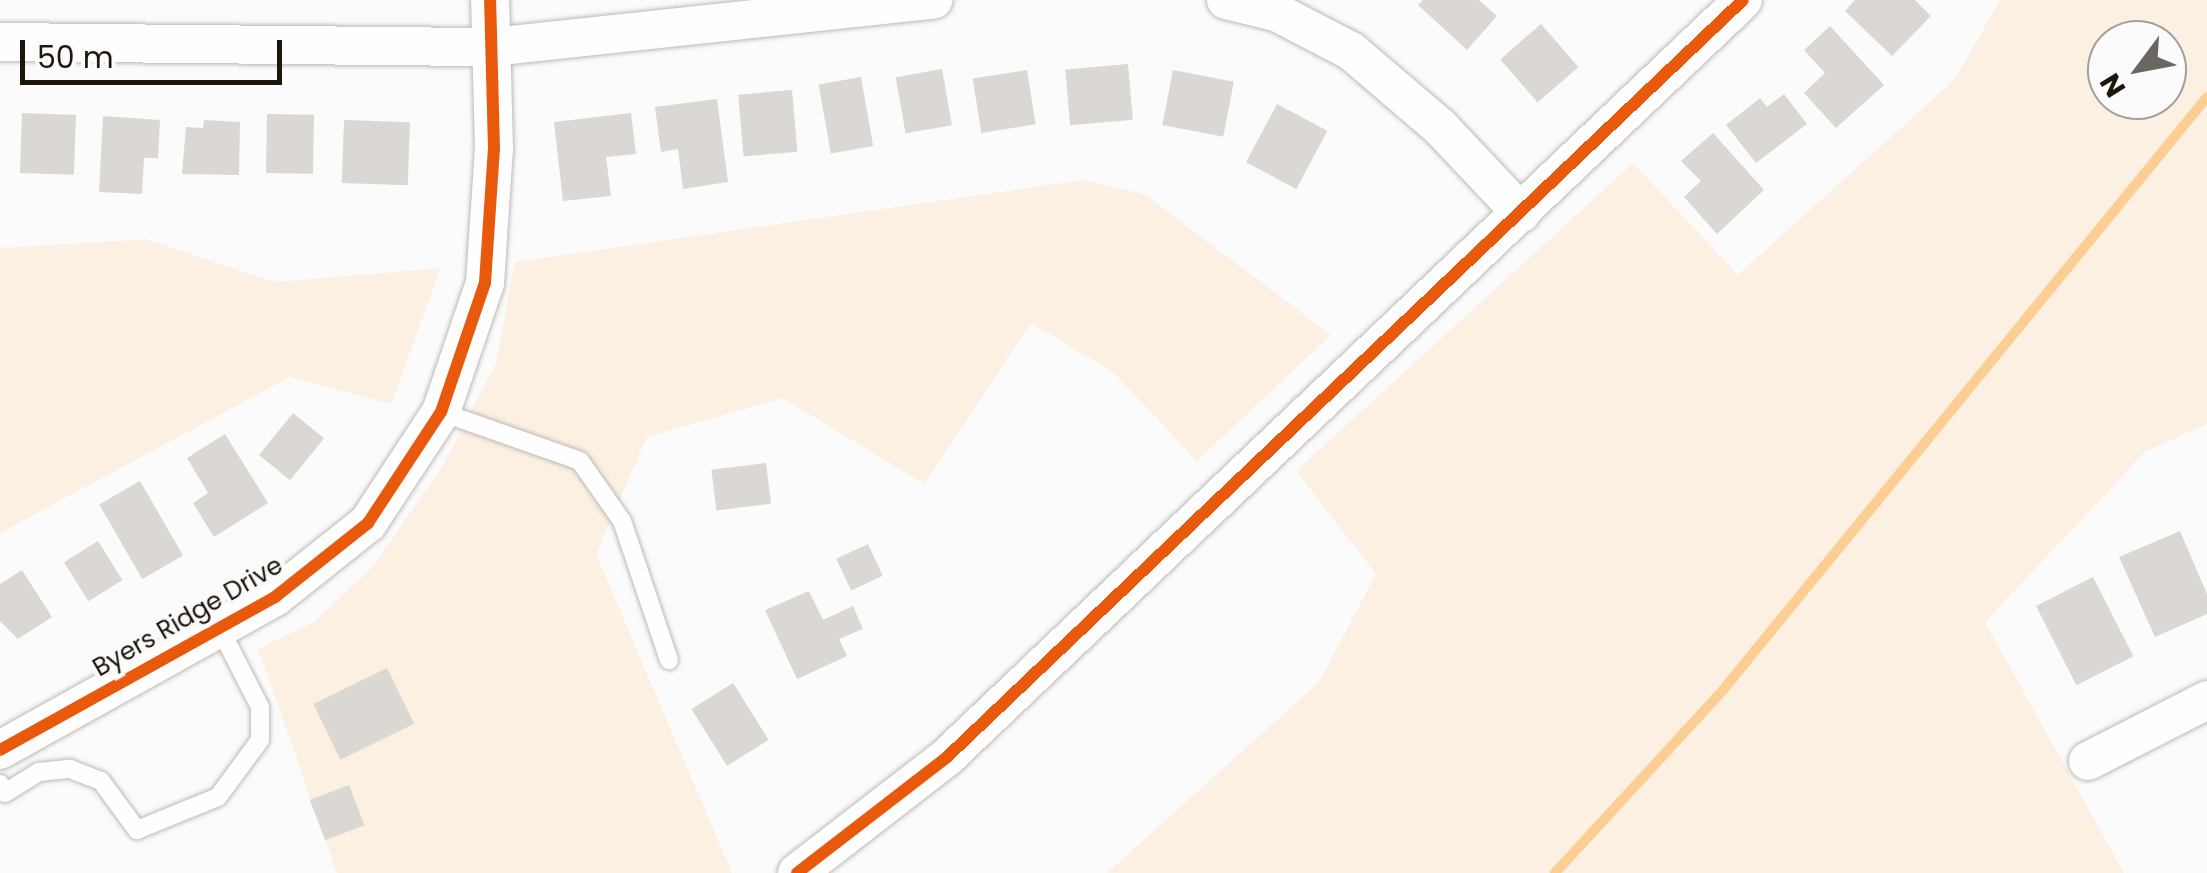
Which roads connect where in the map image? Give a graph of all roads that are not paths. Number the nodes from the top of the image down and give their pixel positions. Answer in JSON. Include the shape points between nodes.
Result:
{"nodes":[{"id":1,"x":490,"y":0,"type":"edge"},
{"id":2,"x":934,"y":0,"type":"edge"},
{"id":3,"x":1226,"y":0,"type":"edge"},
{"id":4,"x":1743,"y":0,"type":"edge"},
{"id":5,"x":0,"y":42,"type":"edge"},
{"id":6,"x":491,"y":47,"type":"junction"},
{"id":7,"x":1522,"y":213,"type":"junction"},
{"id":8,"x":441,"y":412,"type":"junction"},
{"id":9,"x":219,"y":628,"type":"junction"},
{"id":10,"x":669,"y":660,"type":"dead end"},
{"id":11,"x":2207,"y":700,"type":"edge"},
{"id":12,"x":0,"y":750,"type":"edge"},
{"id":13,"x":2088,"y":761,"type":"dead end"},
{"id":14,"x":0,"y":784,"type":"edge"},
{"id":15,"x":797,"y":873,"type":"edge"}],
"edges":[{"from":1,"to":6,"type":"street","name":"Byers Ridge Drive"},
{"from":2,"to":6,"type":"street"},
{"from":3,"to":7,"type":"street","via":[[1276,12],[1351,51],[1442,128]]},
{"from":4,"to":7,"type":"street"},
{"from":5,"to":6,"type":"street"},
{"from":6,"to":8,"type":"street","name":"Byers Ridge Drive","via":[[486,283]]},
{"from":7,"to":15,"type":"street","via":[[937,766]]},
{"from":8,"to":9,"type":"street","name":"Byers Ridge Drive","via":[[368,523],[275,597]]},
{"from":8,"to":10,"type":"lane","via":[[580,461],[622,521]]},
{"from":9,"to":12,"type":"street","name":"Byers Ridge Drive"},
{"from":9,"to":14,"type":"lane","via":[[260,707],[260,740],[218,797],[137,830],[102,780],[70,769],[38,772],[5,794]]},
{"from":11,"to":13,"type":"street"}]}
